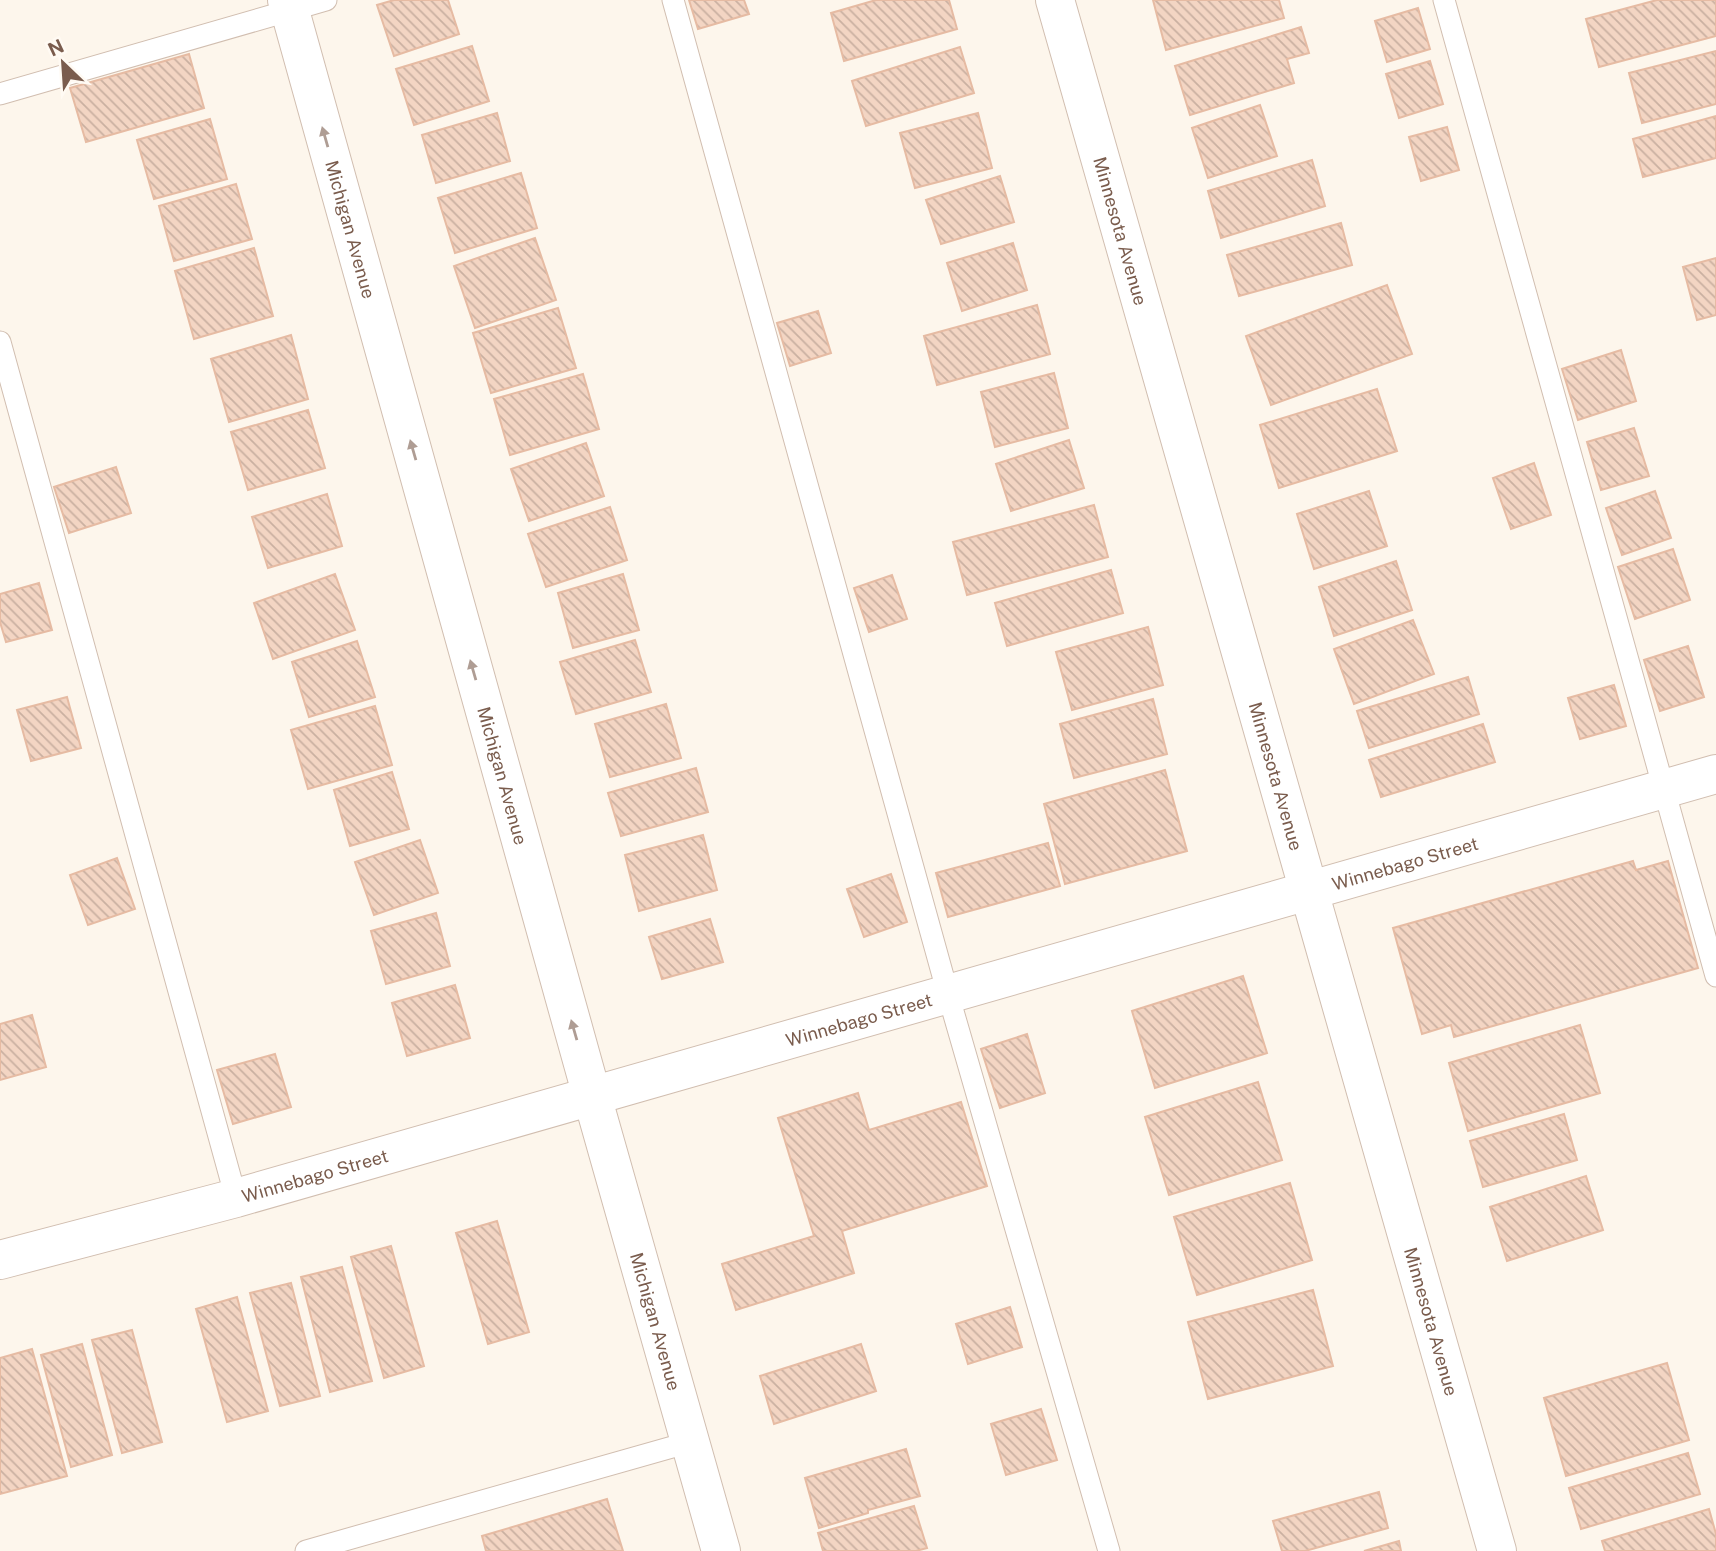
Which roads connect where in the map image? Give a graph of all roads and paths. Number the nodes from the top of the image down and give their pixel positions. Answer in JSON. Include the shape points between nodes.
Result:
{"nodes":[{"id":1,"x":673,"y":0,"type":"edge"},
{"id":2,"x":1055,"y":0,"type":"edge"},
{"id":3,"x":1444,"y":0,"type":"edge"},
{"id":4,"x":301,"y":3,"type":"edge"},
{"id":5,"x":0,"y":94,"type":"edge"},
{"id":6,"x":0,"y":342,"type":"edge"},
{"id":7,"x":1716,"y":774,"type":"edge"},
{"id":8,"x":1665,"y":789,"type":"junction"},
{"id":9,"x":1308,"y":891,"type":"junction"},
{"id":10,"x":1716,"y":976,"type":"edge"},
{"id":11,"x":948,"y":994,"type":"junction"},
{"id":12,"x":592,"y":1096,"type":"junction"},
{"id":13,"x":236,"y":1198,"type":"junction"},
{"id":14,"x":0,"y":1260,"type":"edge"},
{"id":15,"x":690,"y":1442,"type":"junction"},
{"id":16,"x":340,"y":1546,"type":"edge"},
{"id":17,"x":306,"y":1551,"type":"edge"},
{"id":18,"x":721,"y":1551,"type":"edge"},
{"id":19,"x":1109,"y":1551,"type":"edge"},
{"id":20,"x":1497,"y":1551,"type":"edge"}],
"edges":[{"from":1,"to":11,"type":"lane"},
{"from":2,"to":9,"type":"street","name":"Minnesota Avenue"},
{"from":3,"to":8,"type":"lane"},
{"from":4,"to":5,"type":"lane"},
{"from":12,"to":4,"type":"street","name":"Michigan Avenue","one_way":true},
{"from":6,"to":13,"type":"lane"},
{"from":7,"to":8,"type":"street","name":"Winnebago Street"},
{"from":8,"to":9,"type":"street","name":"Winnebago Street"},
{"from":8,"to":10,"type":"lane"},
{"from":9,"to":11,"type":"street","name":"Winnebago Street"},
{"from":9,"to":20,"type":"street","name":"Minnesota Avenue"},
{"from":11,"to":12,"type":"street","name":"Winnebago Street"},
{"from":11,"to":19,"type":"lane"},
{"from":12,"to":13,"type":"street","name":"Winnebago Street"},
{"from":12,"to":15,"type":"street","name":"Michigan Avenue"},
{"from":13,"to":14,"type":"street","name":"Winnebago Street"},
{"from":15,"to":16,"type":"lane"},
{"from":15,"to":18,"type":"street","name":"Michigan Avenue"},
{"from":16,"to":17,"type":"lane"}]}
